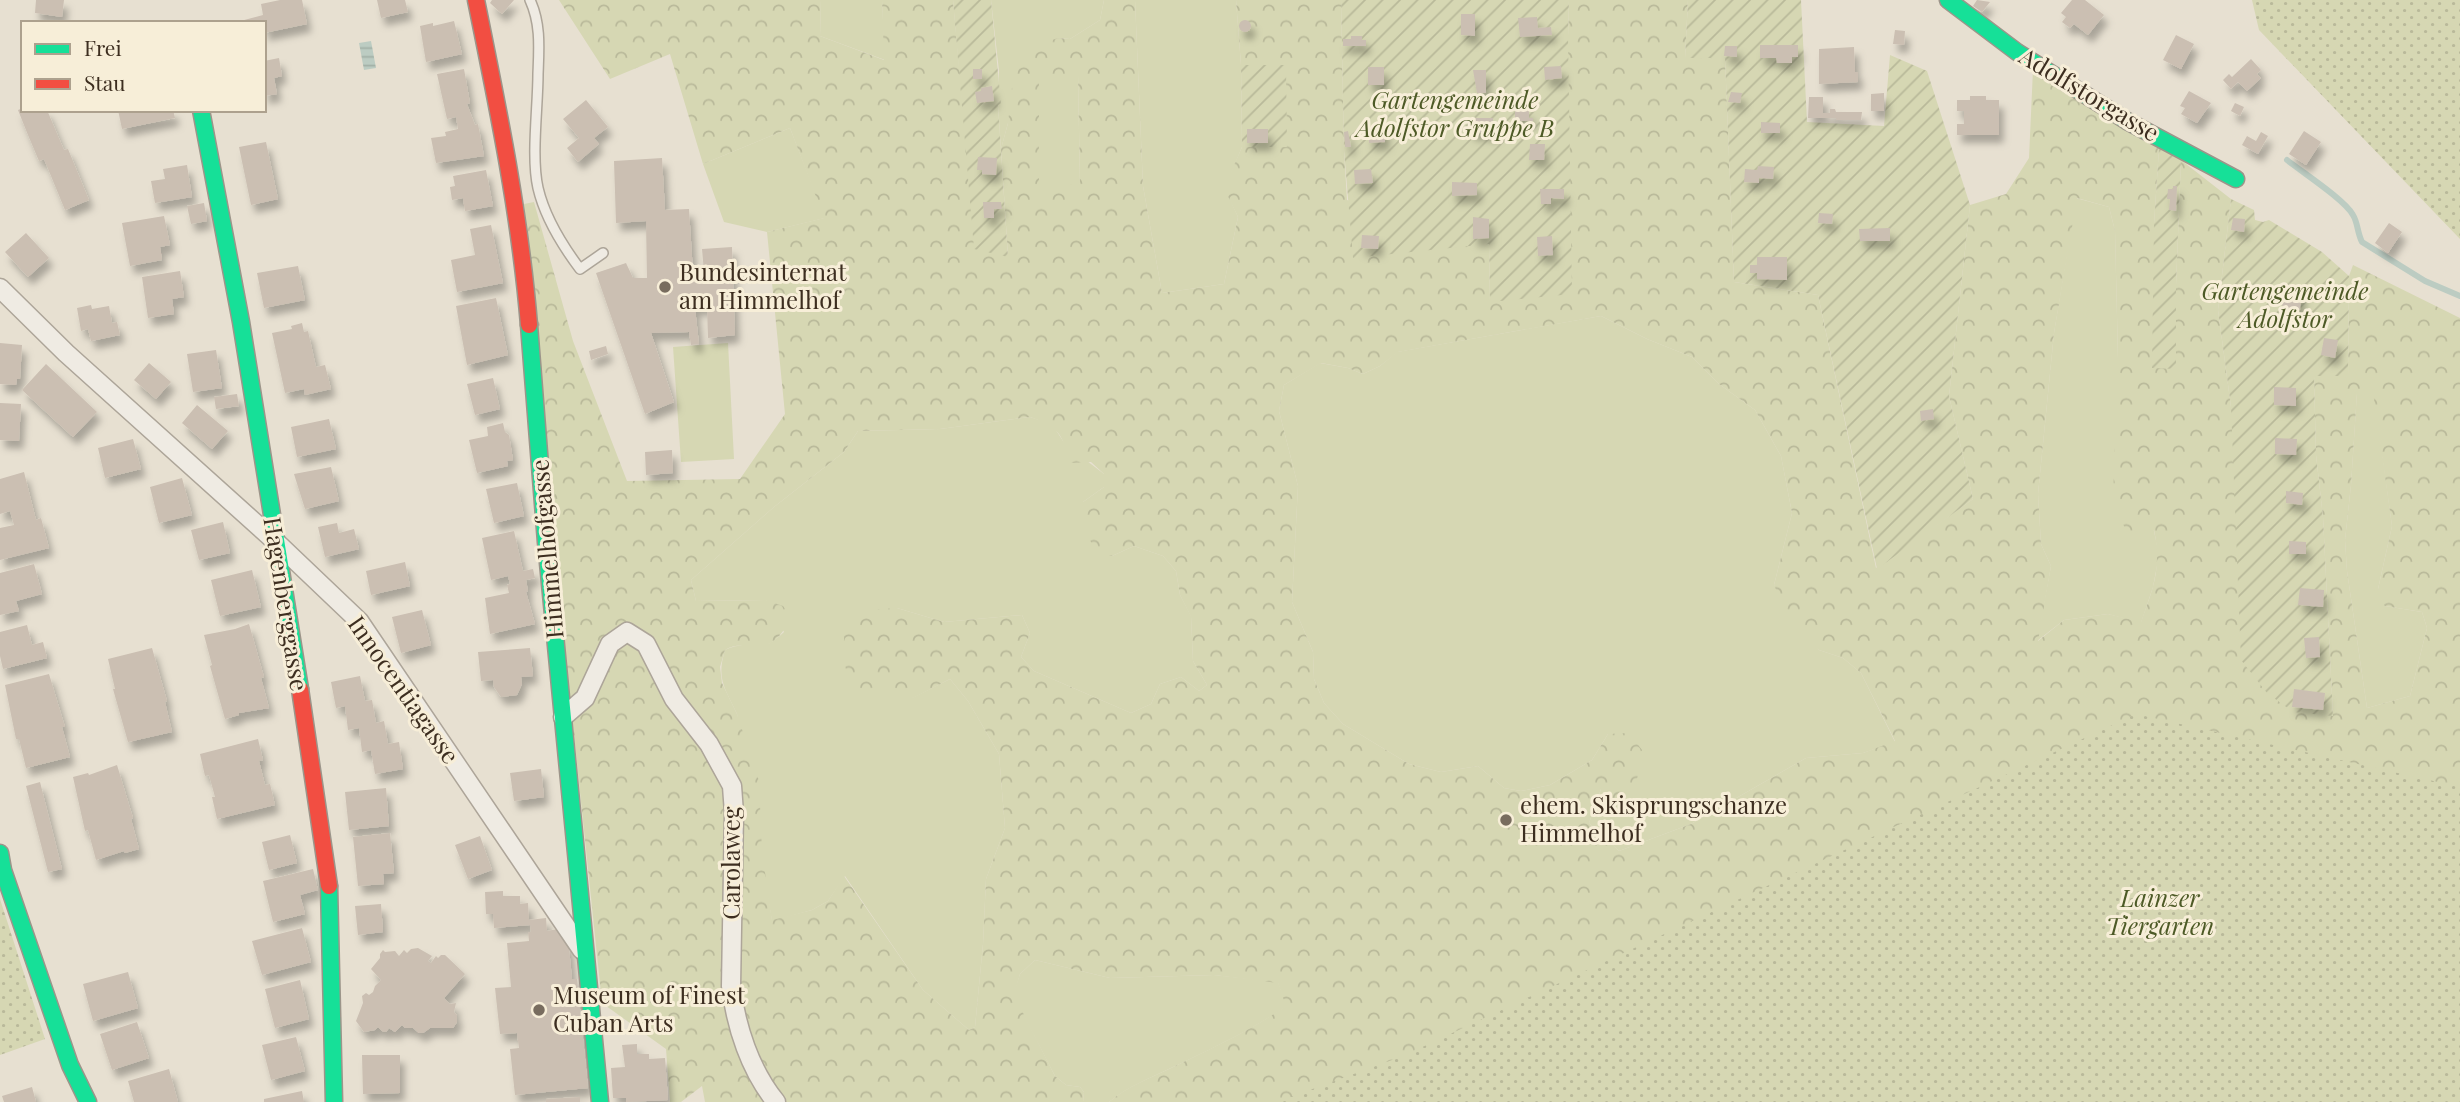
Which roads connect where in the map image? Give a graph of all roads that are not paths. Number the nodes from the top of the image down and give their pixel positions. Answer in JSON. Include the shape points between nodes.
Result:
{"nodes":[{"id":1,"x":476,"y":0,"type":"edge"},
{"id":2,"x":530,"y":0,"type":"edge"},
{"id":3,"x":1948,"y":0,"type":"edge"},
{"id":4,"x":201,"y":112,"type":"edge"},
{"id":5,"x":2236,"y":180,"type":"dead end"},
{"id":6,"x":603,"y":253,"type":"dead end"},
{"id":7,"x":0,"y":288,"type":"edge"},
{"id":8,"x":275,"y":541,"type":"junction"},
{"id":9,"x":563,"y":717,"type":"junction"},
{"id":10,"x":0,"y":853,"type":"edge"},
{"id":11,"x":584,"y":953,"type":"junction"},
{"id":12,"x":88,"y":1102,"type":"edge"},
{"id":13,"x":334,"y":1102,"type":"edge"},
{"id":14,"x":600,"y":1102,"type":"edge"},
{"id":15,"x":776,"y":1102,"type":"edge"}],
"edges":[{"from":1,"to":9,"type":"street","name":"Himmelhofgasse","via":[[523,255]]},
{"from":2,"to":6,"type":"lane","via":[[539,33],[536,162],[542,201],[562,244],[580,269]]},
{"from":3,"to":5,"type":"street","name":"Adolfstorgasse","via":[[2017,52],[2127,121]]},
{"from":4,"to":8,"type":"street","name":"Hagenberggasse","via":[[241,322]]},
{"from":7,"to":8,"type":"street","name":"Innocentiagasse","via":[[66,354]]},
{"from":8,"to":11,"type":"street","name":"Innocentiagasse","via":[[359,621]]},
{"from":8,"to":13,"type":"street","name":"Hagenberggasse","via":[[329,874]]},
{"from":9,"to":11,"type":"street","name":"Himmelhofgasse"},
{"from":9,"to":15,"type":"street","name":"Carolaweg","via":[[585,698],[610,644],[627,632],[646,644],[674,699],[709,744],[732,786],[734,1010],[763,1086]]},
{"from":10,"to":12,"type":"street","via":[[70,1065]]},
{"from":11,"to":14,"type":"street","name":"Himmelhofgasse"}]}
